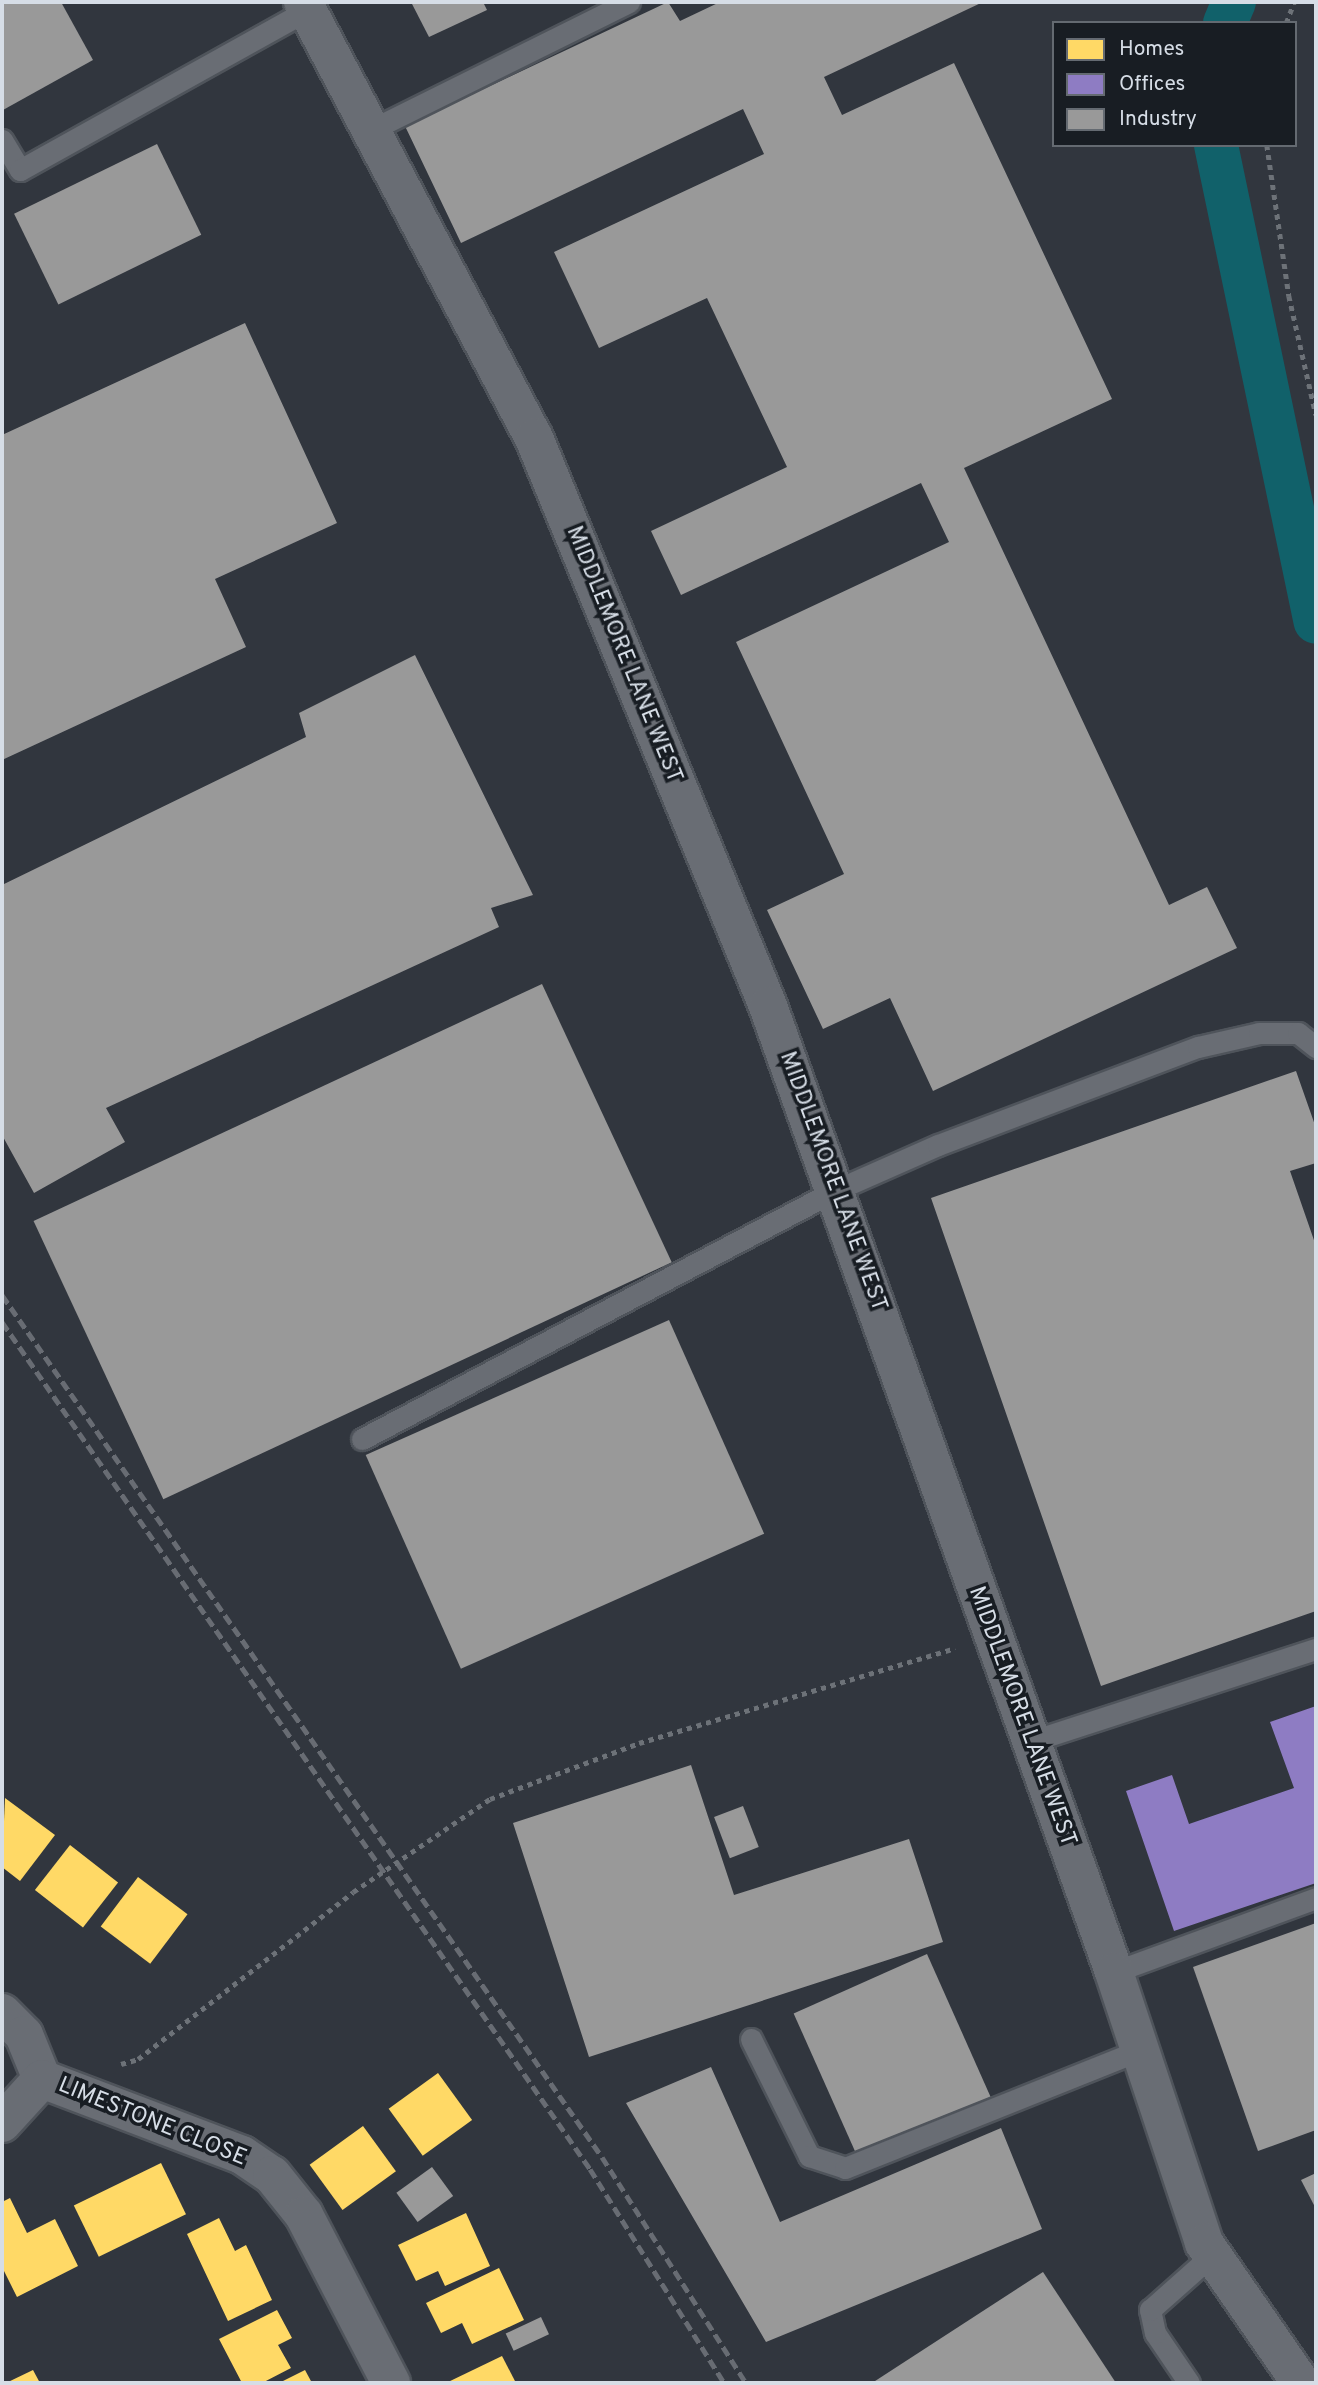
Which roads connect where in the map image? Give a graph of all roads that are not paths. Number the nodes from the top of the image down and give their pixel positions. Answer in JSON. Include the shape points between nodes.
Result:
{"nodes":[{"id":1,"x":629,"y":2,"type":"edge"},
{"id":2,"x":305,"y":6,"type":"edge"},
{"id":3,"x":371,"y":130,"type":"junction"},
{"id":4,"x":2,"y":140,"type":"edge"},
{"id":5,"x":1316,"y":1047,"type":"edge"},
{"id":6,"x":836,"y":1190,"type":"junction"},
{"id":7,"x":362,"y":1439,"type":"dead end"},
{"id":8,"x":1316,"y":1649,"type":"edge"},
{"id":9,"x":1029,"y":1742,"type":"junction"},
{"id":10,"x":1316,"y":1898,"type":"edge"},
{"id":11,"x":1114,"y":1972,"type":"junction"},
{"id":12,"x":2,"y":2013,"type":"edge"},
{"id":13,"x":751,"y":2039,"type":"dead end"},
{"id":14,"x":1139,"y":2051,"type":"junction"},
{"id":15,"x":41,"y":2079,"type":"junction"},
{"id":16,"x":2,"y":2123,"type":"edge"},
{"id":17,"x":1212,"y":2255,"type":"junction"},
{"id":18,"x":391,"y":2383,"type":"edge"},
{"id":19,"x":1189,"y":2383,"type":"edge"},
{"id":20,"x":1301,"y":2383,"type":"edge"}],
"edges":[{"from":1,"to":3,"type":"lane"},
{"from":2,"to":3,"type":"street","name":"MIDDLEMORE LANE WEST"},
{"from":2,"to":4,"type":"lane","via":[[20,170]]},
{"from":3,"to":6,"type":"street","name":"MIDDLEMORE LANE WEST","via":[[534,438],[768,1006]]},
{"from":5,"to":6,"type":"lane","via":[[1298,1033],[1259,1033],[1199,1047]]},
{"from":6,"to":7,"type":"lane"},
{"from":6,"to":9,"type":"street","name":"MIDDLEMORE LANE WEST"},
{"from":8,"to":9,"type":"lane"},
{"from":9,"to":11,"type":"street","name":"MIDDLEMORE LANE WEST"},
{"from":10,"to":11,"type":"lane"},
{"from":11,"to":14,"type":"street","name":"MIDDLEMORE LANE WEST"},
{"from":12,"to":15,"type":"street","via":[[24,2035]]},
{"from":13,"to":14,"type":"lane","via":[[809,2157],[845,2168]]},
{"from":14,"to":17,"type":"street","name":"MIDDLEMORE LANE WEST"},
{"from":15,"to":16,"type":"street"},
{"from":15,"to":18,"type":"street","name":"LIMESTONE CLOSE","via":[[242,2155],[272,2175],[304,2215]]},
{"from":17,"to":19,"type":"lane","via":[[1150,2311],[1155,2333]]},
{"from":17,"to":20,"type":"street","name":"MIDDLEMORE LANE WEST"}]}
